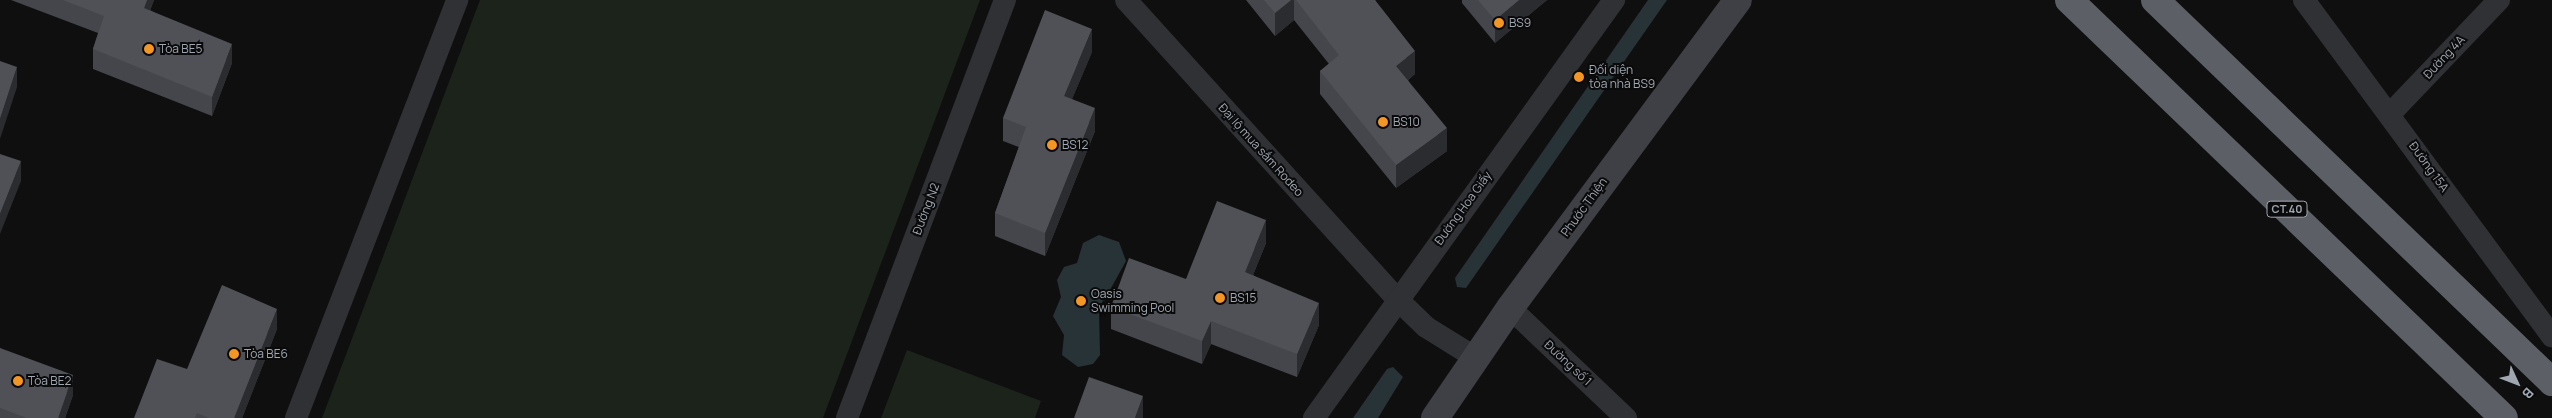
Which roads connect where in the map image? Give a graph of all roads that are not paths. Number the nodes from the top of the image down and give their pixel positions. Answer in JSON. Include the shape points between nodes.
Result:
{"nodes":[{"id":1,"x":457,"y":0,"type":"edge"},
{"id":2,"x":1005,"y":0,"type":"edge"},
{"id":3,"x":1126,"y":0,"type":"edge"},
{"id":4,"x":1614,"y":0,"type":"edge"},
{"id":5,"x":1738,"y":0,"type":"edge"},
{"id":6,"x":2069,"y":0,"type":"edge"},
{"id":7,"x":2155,"y":0,"type":"edge"},
{"id":8,"x":2304,"y":0,"type":"edge"},
{"id":9,"x":2499,"y":0,"type":"edge"},
{"id":10,"x":2390,"y":114,"type":"junction"},
{"id":11,"x":1397,"y":299,"type":"junction"},
{"id":12,"x":1510,"y":308,"type":"junction"},
{"id":13,"x":2552,"y":336,"type":"edge"},
{"id":14,"x":1476,"y":358,"type":"junction"},
{"id":15,"x":2552,"y":382,"type":"edge"},
{"id":16,"x":296,"y":418,"type":"edge"},
{"id":17,"x":848,"y":418,"type":"edge"},
{"id":18,"x":1314,"y":418,"type":"edge"},
{"id":19,"x":1435,"y":418,"type":"edge"},
{"id":20,"x":1626,"y":418,"type":"edge"},
{"id":21,"x":2504,"y":418,"type":"edge"}],
"edges":[{"from":1,"to":16,"type":"street"},
{"from":2,"to":17,"type":"street","name":"Đường N2"},
{"from":3,"to":11,"type":"street","name":"Đại lộ mua sắm Rodeo"},
{"from":4,"to":11,"type":"street","name":"Đường Hoa Giấy"},
{"from":5,"to":12,"type":"street","name":"Phước Thiện"},
{"from":6,"to":21,"type":"highway","number":"CT.40"},
{"from":7,"to":15,"type":"highway"},
{"from":8,"to":10,"type":"street","name":"Đường 15A"},
{"from":9,"to":10,"type":"street","name":"Đường 4A"},
{"from":10,"to":13,"type":"street","name":"Đường 15A"},
{"from":11,"to":14,"type":"street","name":"Đại lộ mua sắm Rodeo","via":[[1426,327]]},
{"from":11,"to":18,"type":"street","name":"Đường Hoa Giấy"},
{"from":12,"to":14,"type":"street","name":"Phước Thiện"},
{"from":12,"to":20,"type":"street","name":"Đường số 1"},
{"from":14,"to":19,"type":"street","name":"Phước Thiện"}]}
